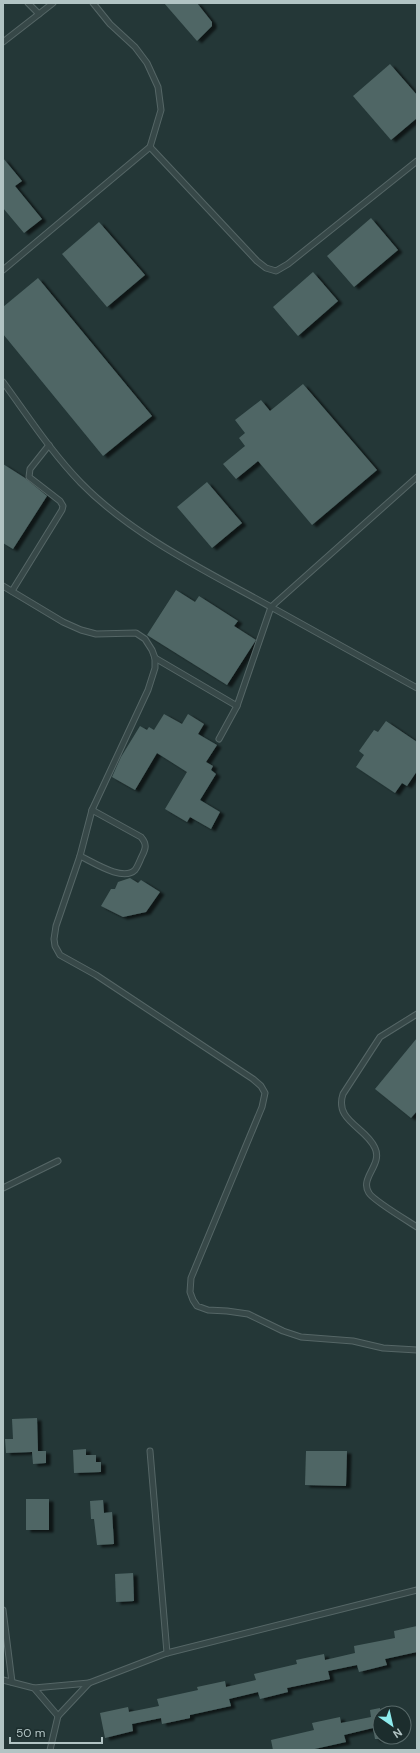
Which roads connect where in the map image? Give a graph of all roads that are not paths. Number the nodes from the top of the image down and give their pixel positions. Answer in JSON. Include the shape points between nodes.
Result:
{"nodes":[{"id":1,"x":28,"y":3,"type":"edge"},
{"id":2,"x":53,"y":3,"type":"edge"},
{"id":3,"x":93,"y":3,"type":"edge"},
{"id":4,"x":39,"y":14,"type":"junction"},
{"id":5,"x":3,"y":42,"type":"edge"},
{"id":6,"x":150,"y":147,"type":"junction"},
{"id":7,"x":417,"y":161,"type":"edge"},
{"id":8,"x":3,"y":270,"type":"edge"},
{"id":9,"x":3,"y":382,"type":"edge"},
{"id":10,"x":49,"y":445,"type":"junction"},
{"id":11,"x":417,"y":477,"type":"edge"},
{"id":12,"x":3,"y":586,"type":"edge"},
{"id":13,"x":12,"y":591,"type":"junction"},
{"id":14,"x":270,"y":607,"type":"junction"},
{"id":15,"x":155,"y":658,"type":"junction"},
{"id":16,"x":417,"y":688,"type":"edge"},
{"id":17,"x":237,"y":706,"type":"junction"},
{"id":18,"x":219,"y":739,"type":"dead end"},
{"id":19,"x":92,"y":810,"type":"junction"},
{"id":20,"x":80,"y":856,"type":"junction"},
{"id":21,"x":417,"y":1014,"type":"edge"},
{"id":22,"x":58,"y":1161,"type":"dead end"},
{"id":23,"x":3,"y":1188,"type":"edge"},
{"id":24,"x":417,"y":1227,"type":"edge"},
{"id":25,"x":417,"y":1350,"type":"edge"},
{"id":26,"x":150,"y":1451,"type":"dead end"},
{"id":27,"x":417,"y":1590,"type":"edge"},
{"id":28,"x":3,"y":1610,"type":"edge"},
{"id":29,"x":167,"y":1653,"type":"junction"},
{"id":30,"x":3,"y":1680,"type":"edge"},
{"id":31,"x":12,"y":1682,"type":"junction"},
{"id":32,"x":89,"y":1683,"type":"junction"},
{"id":33,"x":34,"y":1688,"type":"junction"},
{"id":34,"x":58,"y":1716,"type":"junction"},
{"id":35,"x":50,"y":1750,"type":"edge"}],
"edges":[{"from":1,"to":4,"type":"lane"},
{"from":2,"to":4,"type":"lane"},
{"from":3,"to":6,"type":"lane","via":[[110,24],[136,47],[148,63],[158,87],[160,110]]},
{"from":4,"to":5,"type":"lane"},
{"from":6,"to":7,"type":"lane","via":[[257,261],[266,268],[276,271]]},
{"from":6,"to":8,"type":"lane"},
{"from":9,"to":10,"type":"lane"},
{"from":10,"to":13,"type":"lane","via":[[30,469],[29,477],[60,501],[62,510]]},
{"from":10,"to":14,"type":"lane","via":[[81,483],[124,521]]},
{"from":11,"to":14,"type":"lane"},
{"from":12,"to":13,"type":"lane"},
{"from":13,"to":15,"type":"lane","via":[[81,630],[96,634],[136,633],[145,639]]},
{"from":14,"to":16,"type":"lane"},
{"from":14,"to":17,"type":"lane"},
{"from":15,"to":17,"type":"lane"},
{"from":15,"to":19,"type":"lane","via":[[156,668],[148,690]]},
{"from":17,"to":18,"type":"lane"},
{"from":19,"to":20,"type":"lane"},
{"from":19,"to":20,"type":"lane","via":[[141,837],[146,848],[135,869],[123,875]]},
{"from":20,"to":25,"type":"lane","via":[[56,926],[54,939],[60,955],[96,975],[253,1079],[265,1093],[262,1107],[191,1278],[190,1292],[197,1306],[208,1310],[248,1314],[301,1337]]},
{"from":21,"to":24,"type":"lane","via":[[380,1037],[343,1094],[341,1102],[347,1118],[371,1141],[377,1152],[377,1160],[366,1185],[370,1195]]},
{"from":22,"to":23,"type":"lane"},
{"from":26,"to":29,"type":"lane"},
{"from":27,"to":29,"type":"lane"},
{"from":28,"to":31,"type":"lane"},
{"from":29,"to":32,"type":"lane"},
{"from":30,"to":31,"type":"lane"},
{"from":31,"to":33,"type":"lane"},
{"from":32,"to":33,"type":"lane"},
{"from":32,"to":34,"type":"lane"},
{"from":33,"to":34,"type":"lane"},
{"from":34,"to":35,"type":"lane"}]}
